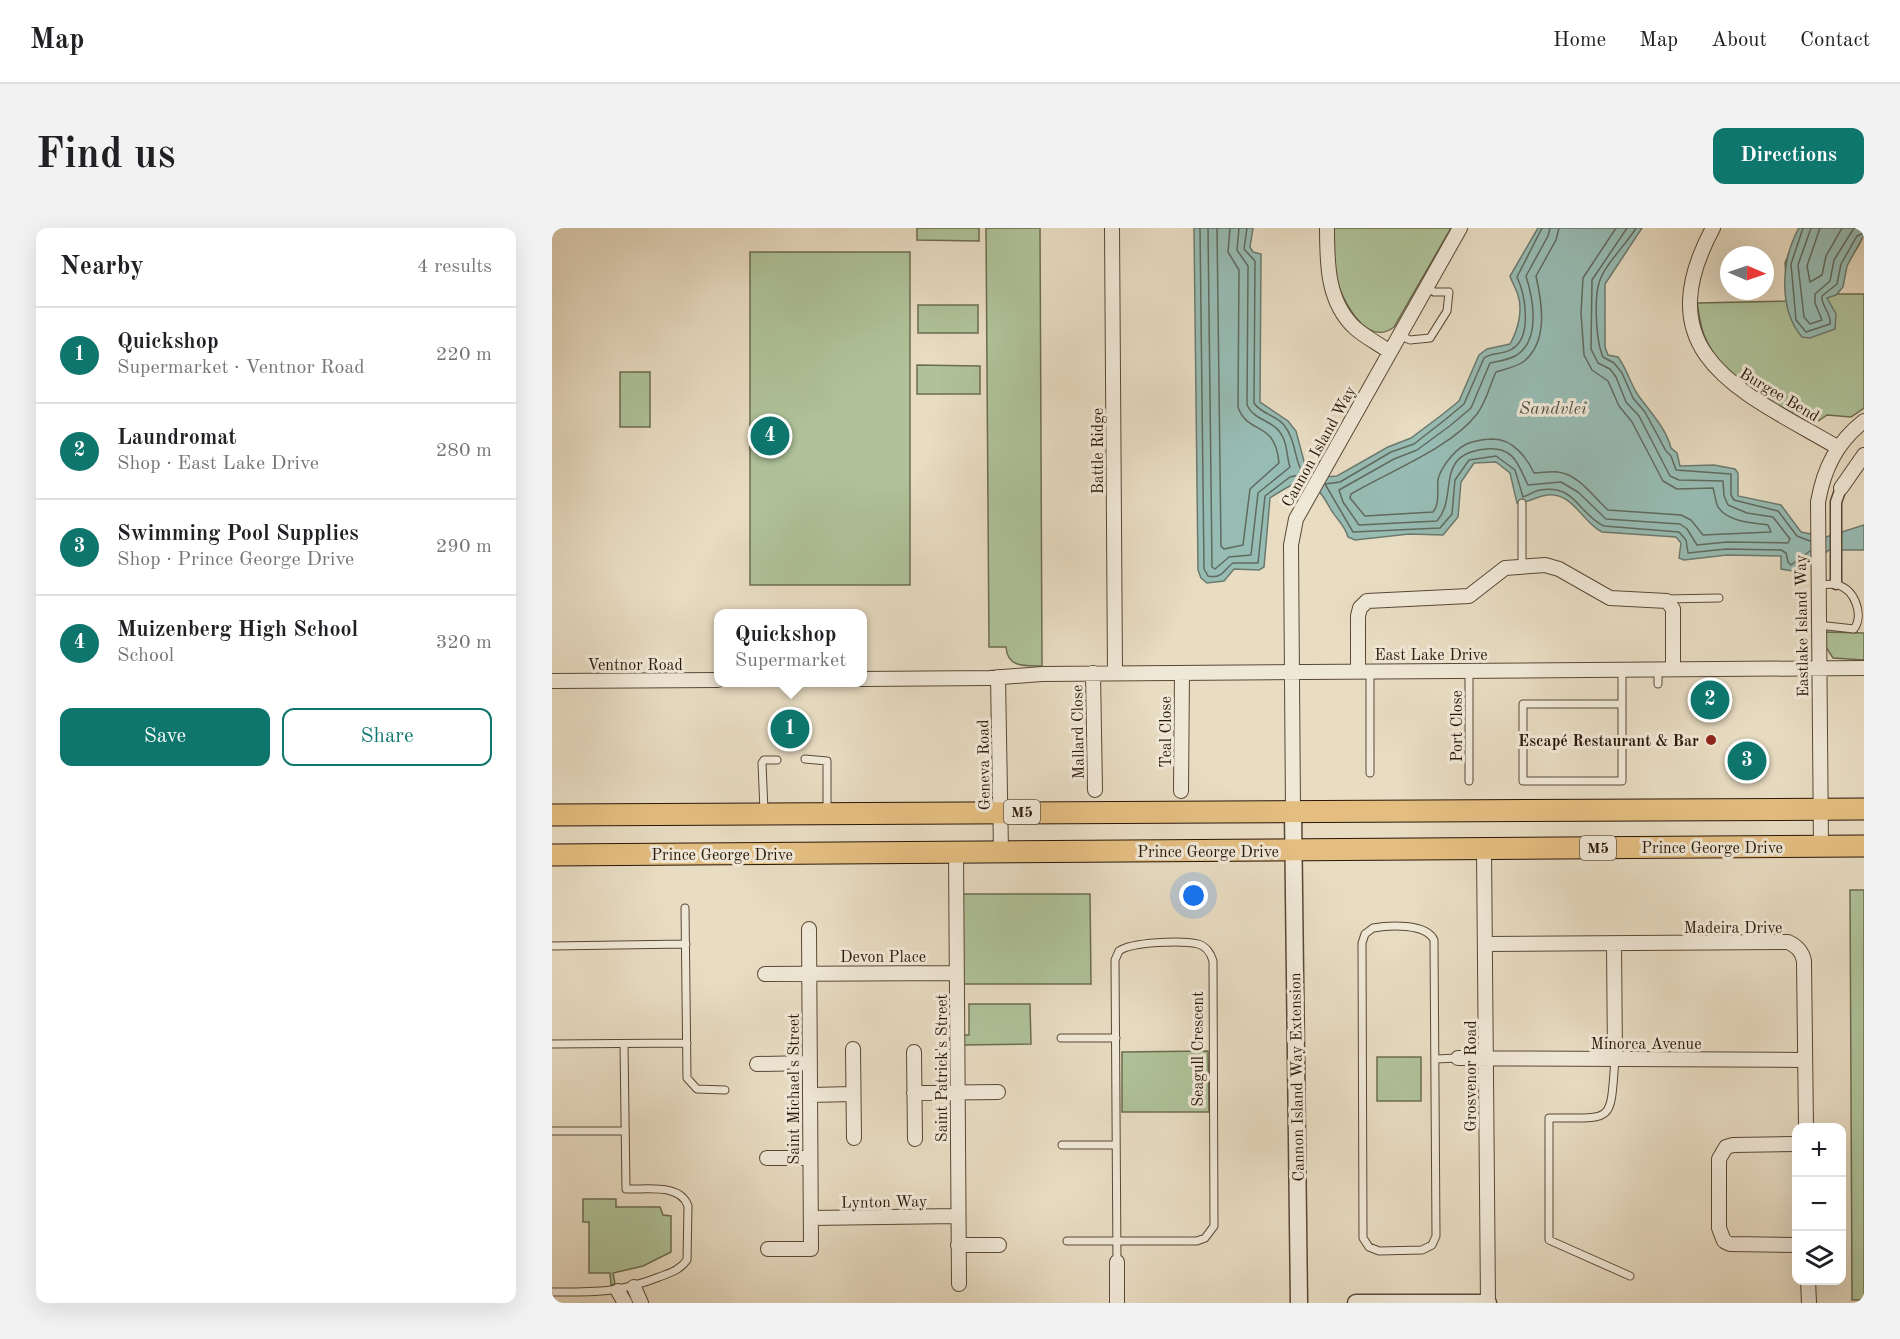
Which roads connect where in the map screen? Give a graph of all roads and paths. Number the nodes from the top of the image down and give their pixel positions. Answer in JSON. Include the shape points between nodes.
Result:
{"nodes":[{"id":1,"x":1112,"y":228,"type":"edge"},
{"id":2,"x":1327,"y":228,"type":"edge"},
{"id":3,"x":1460,"y":228,"type":"edge"},
{"id":4,"x":1713,"y":228,"type":"edge"},
{"id":5,"x":1427,"y":287,"type":"junction"},
{"id":6,"x":1399,"y":335,"type":"junction"},
{"id":7,"x":1390,"y":352,"type":"junction"},
{"id":8,"x":1862,"y":427,"type":"edge"},
{"id":9,"x":1837,"y":447,"type":"junction"},
{"id":10,"x":1864,"y":454,"type":"edge"},
{"id":11,"x":1841,"y":488,"type":"joint"},
{"id":12,"x":1522,"y":503,"type":"dead end"},
{"id":13,"x":1522,"y":566,"type":"junction"},
{"id":14,"x":1836,"y":584,"type":"junction"},
{"id":15,"x":1817,"y":585,"type":"junction"},
{"id":16,"x":1719,"y":598,"type":"dead end"},
{"id":17,"x":1662,"y":599,"type":"junction"},
{"id":18,"x":1818,"y":625,"type":"junction"},
{"id":19,"x":1818,"y":668,"type":"junction"},
{"id":20,"x":1864,"y":668,"type":"edge"},
{"id":21,"x":1658,"y":669,"type":"junction"},
{"id":22,"x":1673,"y":669,"type":"junction"},
{"id":23,"x":1622,"y":670,"type":"junction"},
{"id":24,"x":1364,"y":671,"type":"junction"},
{"id":25,"x":1469,"y":671,"type":"junction"},
{"id":26,"x":1292,"y":672,"type":"junction"},
{"id":27,"x":1093,"y":673,"type":"junction"},
{"id":28,"x":1115,"y":673,"type":"junction"},
{"id":29,"x":1182,"y":673,"type":"junction"},
{"id":30,"x":998,"y":677,"type":"junction"},
{"id":31,"x":867,"y":679,"type":"edge"},
{"id":32,"x":714,"y":680,"type":"edge"},
{"id":33,"x":552,"y":681,"type":"edge"},
{"id":34,"x":1658,"y":684,"type":"dead end"},
{"id":35,"x":1622,"y":704,"type":"junction"},
{"id":36,"x":805,"y":759,"type":"dead end"},
{"id":37,"x":777,"y":760,"type":"dead end"},
{"id":38,"x":1370,"y":773,"type":"dead end"},
{"id":39,"x":1469,"y":781,"type":"dead end"},
{"id":40,"x":1095,"y":790,"type":"dead end"},
{"id":41,"x":1181,"y":791,"type":"dead end"},
{"id":42,"x":1820,"y":809,"type":"junction"},
{"id":43,"x":1864,"y":809,"type":"edge"},
{"id":44,"x":1293,"y":811,"type":"junction"},
{"id":45,"x":1000,"y":812,"type":"junction"},
{"id":46,"x":827,"y":813,"type":"junction"},
{"id":47,"x":764,"y":814,"type":"junction"},
{"id":48,"x":552,"y":815,"type":"edge"},
{"id":49,"x":1864,"y":846,"type":"edge"},
{"id":50,"x":1821,"y":847,"type":"junction"},
{"id":51,"x":1484,"y":849,"type":"junction"},
{"id":52,"x":1294,"y":851,"type":"junction"},
{"id":53,"x":1001,"y":852,"type":"junction"},
{"id":54,"x":956,"y":853,"type":"junction"},
{"id":55,"x":552,"y":855,"type":"edge"},
{"id":56,"x":685,"y":908,"type":"dead end"},
{"id":57,"x":808,"y":929,"type":"dead end"},
{"id":58,"x":686,"y":944,"type":"junction"},
{"id":59,"x":1485,"y":944,"type":"junction"},
{"id":60,"x":1614,"y":944,"type":"junction"},
{"id":61,"x":552,"y":946,"type":"edge"},
{"id":62,"x":809,"y":973,"type":"junction"},
{"id":63,"x":956,"y":973,"type":"junction"},
{"id":64,"x":765,"y":974,"type":"dead end"},
{"id":65,"x":1061,"y":1038,"type":"dead end"},
{"id":66,"x":1116,"y":1038,"type":"junction"},
{"id":67,"x":687,"y":1043,"type":"junction"},
{"id":68,"x":552,"y":1044,"type":"edge"},
{"id":69,"x":624,"y":1044,"type":"junction"},
{"id":70,"x":853,"y":1049,"type":"dead end"},
{"id":71,"x":914,"y":1052,"type":"dead end"},
{"id":72,"x":1458,"y":1058,"type":"joint"},
{"id":73,"x":1436,"y":1059,"type":"junction"},
{"id":74,"x":1486,"y":1059,"type":"junction"},
{"id":75,"x":1615,"y":1059,"type":"junction"},
{"id":76,"x":1805,"y":1060,"type":"junction"},
{"id":77,"x":810,"y":1063,"type":"junction"},
{"id":78,"x":757,"y":1064,"type":"dead end"},
{"id":79,"x":725,"y":1090,"type":"dead end"},
{"id":80,"x":957,"y":1092,"type":"junction"},
{"id":81,"x":998,"y":1092,"type":"dead end"},
{"id":82,"x":914,"y":1093,"type":"junction"},
{"id":83,"x":853,"y":1094,"type":"junction"},
{"id":84,"x":810,"y":1095,"type":"junction"},
{"id":85,"x":1806,"y":1123,"type":"edge"},
{"id":86,"x":552,"y":1131,"type":"edge"},
{"id":87,"x":625,"y":1131,"type":"junction"},
{"id":88,"x":854,"y":1138,"type":"dead end"},
{"id":89,"x":915,"y":1139,"type":"dead end"},
{"id":90,"x":1792,"y":1144,"type":"edge"},
{"id":91,"x":1062,"y":1145,"type":"dead end"},
{"id":92,"x":1116,"y":1145,"type":"junction"},
{"id":93,"x":766,"y":1158,"type":"dead end"},
{"id":94,"x":810,"y":1158,"type":"junction"},
{"id":95,"x":958,"y":1216,"type":"junction"},
{"id":96,"x":811,"y":1218,"type":"junction"},
{"id":97,"x":1067,"y":1241,"type":"dead end"},
{"id":98,"x":1117,"y":1241,"type":"junction"},
{"id":99,"x":958,"y":1245,"type":"junction"},
{"id":100,"x":999,"y":1245,"type":"dead end"},
{"id":101,"x":1792,"y":1245,"type":"edge"},
{"id":102,"x":768,"y":1249,"type":"dead end"},
{"id":103,"x":1117,"y":1263,"type":"joint"},
{"id":104,"x":1630,"y":1276,"type":"dead end"},
{"id":105,"x":958,"y":1284,"type":"dead end"},
{"id":106,"x":1808,"y":1285,"type":"edge"},
{"id":107,"x":634,"y":1287,"type":"junction"},
{"id":108,"x":552,"y":1292,"type":"edge"},
{"id":109,"x":621,"y":1297,"type":"edge"},
{"id":110,"x":641,"y":1303,"type":"edge"},
{"id":111,"x":1118,"y":1303,"type":"edge"},
{"id":112,"x":1299,"y":1303,"type":"edge"},
{"id":113,"x":1356,"y":1303,"type":"edge"},
{"id":114,"x":1488,"y":1303,"type":"edge"},
{"id":115,"x":1809,"y":1303,"type":"edge"}],
"edges":[{"from":1,"to":28,"type":"street","name":"Battle Ridge"},
{"from":2,"to":7,"type":"street","via":[[1327,260],[1334,295],[1356,328]]},
{"from":3,"to":5,"type":"street","name":"Cannon Island Way"},
{"from":4,"to":9,"type":"street","name":"Burgee Bend","via":[[1694,271],[1689,303],[1696,338],[1710,362],[1737,389]]},
{"from":5,"to":6,"type":"street","name":"Cannon Island Way"},
{"from":5,"to":6,"type":"lane","via":[[1434,292],[1449,292],[1447,311],[1430,338],[1410,340]]},
{"from":6,"to":7,"type":"street","name":"Cannon Island Way"},
{"from":7,"to":26,"type":"street","name":"Cannon Island Way","via":[[1296,519],[1291,545]]},
{"from":8,"to":9,"type":"street","name":"Eastlake Island Way"},
{"from":9,"to":15,"type":"street","name":"Eastlake Island Way","via":[[1821,482]]},
{"from":10,"to":11,"type":"street"},
{"from":11,"to":14,"type":"street","via":[[1836,502]]},
{"from":12,"to":13,"type":"lane"},
{"from":13,"to":17,"type":"street","via":[[1553,567],[1610,598]]},
{"from":13,"to":24,"type":"street","via":[[1500,571],[1469,596],[1382,599],[1363,604],[1358,616]]},
{"from":14,"to":15,"type":"lane"},
{"from":14,"to":18,"type":"lane","via":[[1858,604],[1857,626],[1854,629]]},
{"from":15,"to":18,"type":"street","name":"Eastlake Island Way"},
{"from":16,"to":17,"type":"lane"},
{"from":17,"to":22,"type":"street","via":[[1672,609]]},
{"from":18,"to":19,"type":"street","name":"Eastlake Island Way"},
{"from":19,"to":20,"type":"street","name":"East Lake Drive"},
{"from":19,"to":22,"type":"street","name":"East Lake Drive"},
{"from":19,"to":42,"type":"street","name":"Eastlake Island Way"},
{"from":21,"to":22,"type":"street","name":"East Lake Drive"},
{"from":21,"to":23,"type":"street","name":"East Lake Drive"},
{"from":21,"to":34,"type":"lane"},
{"from":23,"to":25,"type":"street","name":"East Lake Drive"},
{"from":23,"to":35,"type":"lane"},
{"from":24,"to":25,"type":"street","name":"East Lake Drive"},
{"from":24,"to":26,"type":"street","name":"East Lake Drive"},
{"from":24,"to":38,"type":"lane"},
{"from":25,"to":39,"type":"lane","name":"Port Close"},
{"from":26,"to":29,"type":"street","name":"East Lake Drive"},
{"from":26,"to":44,"type":"street","name":"Cannon Island Way"},
{"from":27,"to":28,"type":"street","name":"East Lake Drive"},
{"from":27,"to":30,"type":"street","name":"East Lake Drive"},
{"from":27,"to":40,"type":"street","name":"Mallard Close"},
{"from":28,"to":29,"type":"street","name":"East Lake Drive"},
{"from":29,"to":41,"type":"street","name":"Teal Close"},
{"from":30,"to":31,"type":"street"},
{"from":30,"to":45,"type":"street","name":"Geneva Road"},
{"from":32,"to":33,"type":"street","name":"Ventnor Road"},
{"from":35,"to":35,"type":"lane","via":[[1523,704],[1523,781],[1622,781]]},
{"from":36,"to":46,"type":"lane","via":[[828,763]]},
{"from":37,"to":47,"type":"lane","via":[[762,763]]},
{"from":42,"to":43,"type":"main road","number":"M5"},
{"from":42,"to":44,"type":"main road","number":"M5"},
{"from":42,"to":50,"type":"street","name":"Eastlake Island Way"},
{"from":44,"to":45,"type":"main road","number":"M5"},
{"from":44,"to":52,"type":"street","name":"Cannon Island Way Extension"},
{"from":45,"to":46,"type":"main road","number":"M5"},
{"from":45,"to":53,"type":"street","name":"Geneva Road"},
{"from":46,"to":47,"type":"main road","number":"M5"},
{"from":47,"to":48,"type":"main road","number":"M5"},
{"from":49,"to":50,"type":"main road","name":"Prince George Drive","number":"M5"},
{"from":50,"to":51,"type":"main road","name":"Prince George Drive","number":"M5"},
{"from":51,"to":52,"type":"main road","name":"Prince George Drive","number":"M5"},
{"from":51,"to":59,"type":"street","name":"Grosvenor Road"},
{"from":52,"to":53,"type":"main road","name":"Prince George Drive","number":"M5"},
{"from":52,"to":112,"type":"street","name":"Cannon Island Way Extension"},
{"from":53,"to":54,"type":"main road","name":"Prince George Drive","number":"M5"},
{"from":54,"to":55,"type":"main road","name":"Prince George Drive","number":"M5"},
{"from":54,"to":63,"type":"street","name":"Saint Patrick's Street"},
{"from":56,"to":58,"type":"lane"},
{"from":57,"to":62,"type":"street","name":"Saint Michael's Street"},
{"from":58,"to":61,"type":"lane"},
{"from":58,"to":67,"type":"lane"},
{"from":59,"to":60,"type":"street","name":"Madeira Drive"},
{"from":59,"to":74,"type":"street","name":"Grosvenor Road"},
{"from":60,"to":75,"type":"street"},
{"from":60,"to":76,"type":"street","name":"Madeira Drive","via":[[1794,945],[1804,961]]},
{"from":62,"to":63,"type":"street","name":"Devon Place"},
{"from":62,"to":64,"type":"street","name":"Devon Place"},
{"from":62,"to":77,"type":"street","name":"Saint Michael's Street"},
{"from":63,"to":80,"type":"street","name":"Saint Patrick's Street"},
{"from":65,"to":66,"type":"lane"},
{"from":66,"to":92,"type":"lane","name":"Seagull Crescent"},
{"from":66,"to":98,"type":"lane","name":"Seagull Crescent","via":[[1115,960],[1119,951],[1135,943],[1205,947],[1213,961],[1214,1226],[1205,1238],[1197,1241]]},
{"from":67,"to":69,"type":"lane"},
{"from":67,"to":79,"type":"lane","via":[[687,1078],[691,1084],[703,1090]]},
{"from":68,"to":69,"type":"lane"},
{"from":69,"to":87,"type":"lane"},
{"from":70,"to":83,"type":"street"},
{"from":71,"to":82,"type":"street"},
{"from":72,"to":73,"type":"lane"},
{"from":72,"to":74,"type":"street","name":"Minorca Avenue"},
{"from":73,"to":73,"type":"lane","via":[[1435,1241],[1422,1250],[1374,1250],[1363,1238],[1362,943],[1373,928],[1421,929],[1432,935]]},
{"from":74,"to":75,"type":"street","name":"Minorca Avenue"},
{"from":74,"to":114,"type":"street","name":"Grosvenor Road"},
{"from":75,"to":76,"type":"street","name":"Minorca Avenue"},
{"from":75,"to":104,"type":"lane","via":[[1613,1101],[1607,1112],[1594,1118],[1549,1118],[1550,1240]]},
{"from":76,"to":85,"type":"street","name":"Madeira Drive"},
{"from":77,"to":78,"type":"street"},
{"from":77,"to":84,"type":"street","name":"Saint Michael's Street"},
{"from":80,"to":81,"type":"street"},
{"from":80,"to":82,"type":"street"},
{"from":80,"to":95,"type":"street","name":"Saint Patrick's Street"},
{"from":82,"to":89,"type":"street"},
{"from":83,"to":84,"type":"street"},
{"from":83,"to":88,"type":"street"},
{"from":84,"to":94,"type":"street","name":"Saint Michael's Street"},
{"from":86,"to":87,"type":"lane"},
{"from":87,"to":107,"type":"lane","via":[[626,1189],[679,1192],[688,1206],[687,1260],[678,1269]]},
{"from":90,"to":101,"type":"street","via":[[1733,1144],[1726,1147],[1719,1159],[1719,1228],[1724,1241]]},
{"from":91,"to":92,"type":"lane"},
{"from":92,"to":98,"type":"lane","name":"Seagull Crescent"},
{"from":93,"to":94,"type":"street"},
{"from":94,"to":96,"type":"street","name":"Saint Michael's Street"},
{"from":95,"to":96,"type":"street","name":"Lynton Way"},
{"from":95,"to":99,"type":"street","name":"Saint Patrick's Street"},
{"from":96,"to":102,"type":"street","name":"Saint Michael's Street","via":[[811,1249]]},
{"from":97,"to":98,"type":"lane","name":"Seagull Crescent"},
{"from":98,"to":103,"type":"lane","name":"Seagull Crescent"},
{"from":99,"to":100,"type":"street"},
{"from":99,"to":105,"type":"street","name":"Saint Patrick's Street"},
{"from":103,"to":111,"type":"street","name":"Seagull Crescent"},
{"from":106,"to":115,"type":"street"},
{"from":107,"to":109,"type":"lane"},
{"from":107,"to":110,"type":"street"},
{"from":108,"to":109,"type":"lane"},
{"from":113,"to":114,"type":"street"}]}
